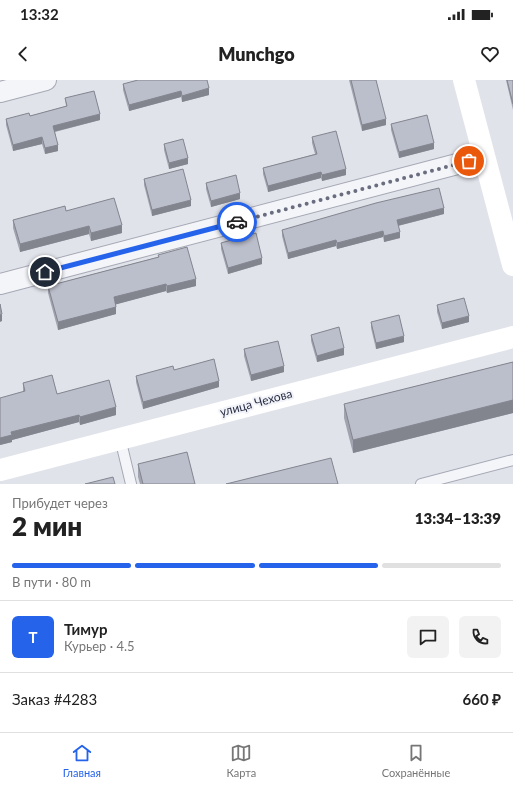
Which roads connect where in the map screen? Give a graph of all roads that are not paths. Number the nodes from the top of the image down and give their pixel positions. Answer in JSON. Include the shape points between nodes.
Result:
{"nodes":[{"id":1,"x":46,"y":80,"type":"edge"},
{"id":2,"x":464,"y":80,"type":"edge"},
{"id":3,"x":0,"y":92,"type":"edge"},
{"id":4,"x":484,"y":157,"type":"junction"},
{"id":5,"x":513,"y":265,"type":"edge"},
{"id":6,"x":0,"y":284,"type":"edge"},
{"id":7,"x":513,"y":337,"type":"edge"},
{"id":8,"x":120,"y":438,"type":"junction"},
{"id":9,"x":513,"y":460,"type":"edge"},
{"id":10,"x":0,"y":470,"type":"edge"},
{"id":11,"x":132,"y":484,"type":"edge"},
{"id":12,"x":421,"y":484,"type":"edge"}],
"edges":[{"from":1,"to":3,"type":"street"},
{"from":2,"to":4,"type":"street"},
{"from":4,"to":5,"type":"street"},
{"from":4,"to":6,"type":"street"},
{"from":7,"to":8,"type":"street","name":"улица Чехова"},
{"from":8,"to":10,"type":"street","name":"улица Чехова"},
{"from":8,"to":11,"type":"lane"},
{"from":9,"to":12,"type":"lane"}]}
